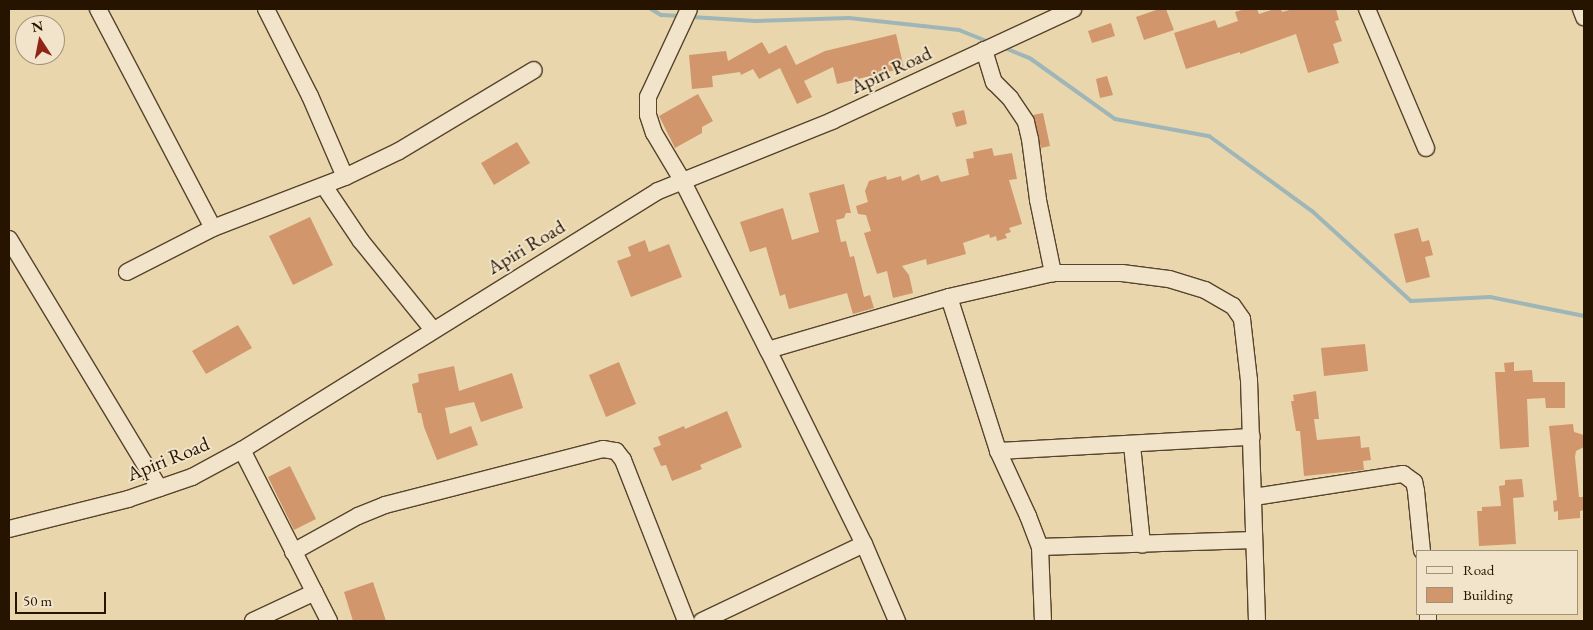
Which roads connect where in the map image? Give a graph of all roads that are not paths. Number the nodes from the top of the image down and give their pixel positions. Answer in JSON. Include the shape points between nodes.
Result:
{"nodes":[{"id":1,"x":98,"y":9,"type":"edge"},
{"id":2,"x":266,"y":9,"type":"edge"},
{"id":3,"x":689,"y":9,"type":"edge"},
{"id":4,"x":1073,"y":9,"type":"edge"},
{"id":5,"x":1368,"y":9,"type":"edge"},
{"id":6,"x":1580,"y":9,"type":"edge"},
{"id":7,"x":1584,"y":17,"type":"edge"},
{"id":8,"x":984,"y":50,"type":"junction"},
{"id":9,"x":534,"y":70,"type":"dead end"},
{"id":10,"x":1426,"y":148,"type":"dead end"},
{"id":11,"x":345,"y":177,"type":"junction"},
{"id":12,"x":682,"y":180,"type":"junction"},
{"id":13,"x":324,"y":186,"type":"junction"},
{"id":14,"x":213,"y":228,"type":"junction"},
{"id":15,"x":9,"y":239,"type":"edge"},
{"id":16,"x":127,"y":272,"type":"dead end"},
{"id":17,"x":1052,"y":273,"type":"junction"},
{"id":18,"x":949,"y":297,"type":"junction"},
{"id":19,"x":433,"y":330,"type":"junction"},
{"id":20,"x":768,"y":350,"type":"junction"},
{"id":21,"x":1252,"y":437,"type":"junction"},
{"id":22,"x":1132,"y":445,"type":"junction"},
{"id":23,"x":242,"y":450,"type":"junction"},
{"id":24,"x":998,"y":451,"type":"junction"},
{"id":25,"x":159,"y":488,"type":"junction"},
{"id":26,"x":1254,"y":497,"type":"junction"},
{"id":27,"x":9,"y":529,"type":"edge"},
{"id":28,"x":1254,"y":540,"type":"junction"},
{"id":29,"x":864,"y":544,"type":"junction"},
{"id":30,"x":1142,"y":544,"type":"junction"},
{"id":31,"x":1040,"y":547,"type":"junction"},
{"id":32,"x":1422,"y":550,"type":"edge"},
{"id":33,"x":293,"y":552,"type":"junction"},
{"id":34,"x":315,"y":592,"type":"junction"},
{"id":35,"x":253,"y":621,"type":"edge"},
{"id":36,"x":329,"y":621,"type":"edge"},
{"id":37,"x":686,"y":621,"type":"edge"},
{"id":38,"x":702,"y":621,"type":"edge"},
{"id":39,"x":897,"y":621,"type":"edge"},
{"id":40,"x":1043,"y":621,"type":"edge"},
{"id":41,"x":1258,"y":621,"type":"edge"}],
"edges":[{"from":1,"to":14,"type":"street"},
{"from":2,"to":11,"type":"street","via":[[310,96]]},
{"from":3,"to":12,"type":"street","via":[[648,97],[648,115],[654,134]]},
{"from":4,"to":8,"type":"street","name":"Apiri Road"},
{"from":5,"to":10,"type":"street"},
{"from":6,"to":7,"type":"street"},
{"from":8,"to":12,"type":"street","name":"Apiri Road","via":[[832,122]]},
{"from":8,"to":17,"type":"street","via":[[994,82],[1026,122]]},
{"from":9,"to":11,"type":"street","via":[[423,137]]},
{"from":11,"to":13,"type":"street"},
{"from":12,"to":19,"type":"street","name":"Apiri Road","via":[[658,191]]},
{"from":12,"to":20,"type":"street"},
{"from":13,"to":14,"type":"street"},
{"from":13,"to":19,"type":"street","via":[[361,241]]},
{"from":14,"to":16,"type":"street"},
{"from":15,"to":25,"type":"street"},
{"from":17,"to":18,"type":"street"},
{"from":17,"to":21,"type":"street","via":[[1122,273],[1169,279],[1205,290],[1233,306],[1242,319]]},
{"from":18,"to":20,"type":"street"},
{"from":18,"to":24,"type":"street"},
{"from":19,"to":23,"type":"street","name":"Apiri Road"},
{"from":20,"to":29,"type":"street"},
{"from":21,"to":22,"type":"street"},
{"from":21,"to":26,"type":"street"},
{"from":22,"to":24,"type":"street"},
{"from":22,"to":30,"type":"street"},
{"from":23,"to":25,"type":"street","name":"Apiri Road","via":[[192,477]]},
{"from":23,"to":33,"type":"street"},
{"from":24,"to":31,"type":"street"},
{"from":25,"to":27,"type":"street","name":"Apiri Road"},
{"from":26,"to":28,"type":"street"},
{"from":26,"to":32,"type":"street","via":[[1403,474],[1414,482],[1416,490]]},
{"from":28,"to":30,"type":"street"},
{"from":28,"to":41,"type":"street"},
{"from":29,"to":38,"type":"street"},
{"from":29,"to":39,"type":"street"},
{"from":30,"to":31,"type":"street"},
{"from":31,"to":40,"type":"street"},
{"from":33,"to":34,"type":"street"},
{"from":33,"to":37,"type":"street","via":[[385,505],[603,449],[616,451],[623,460]]},
{"from":34,"to":35,"type":"street"},
{"from":34,"to":36,"type":"street"}]}
